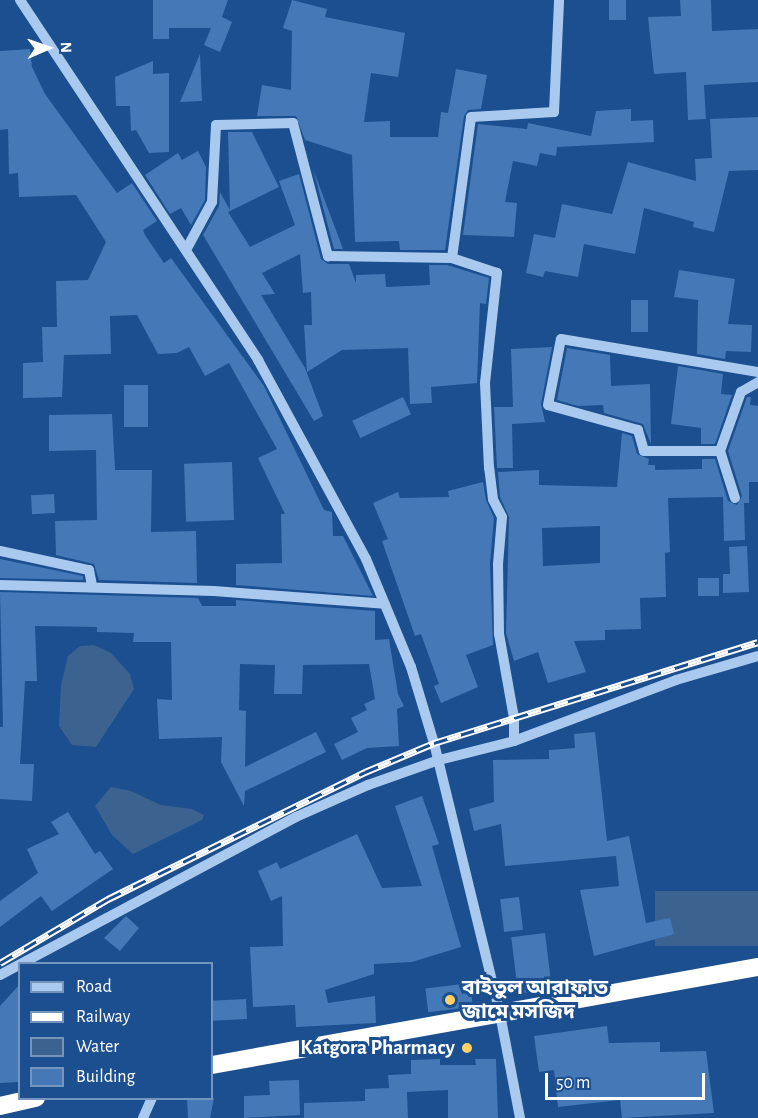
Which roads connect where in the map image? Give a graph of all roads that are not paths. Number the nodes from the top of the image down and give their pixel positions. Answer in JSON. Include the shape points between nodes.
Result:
{"nodes":[{"id":1,"x":20,"y":0,"type":"edge"},
{"id":2,"x":559,"y":0,"type":"edge"},
{"id":3,"x":186,"y":250,"type":"junction"},
{"id":4,"x":452,"y":258,"type":"junction"},
{"id":5,"x":758,"y":372,"type":"edge"},
{"id":6,"x":758,"y":382,"type":"edge"},
{"id":7,"x":720,"y":451,"type":"junction"},
{"id":8,"x":735,"y":498,"type":"dead end"},
{"id":9,"x":0,"y":551,"type":"edge"},
{"id":10,"x":0,"y":585,"type":"edge"},
{"id":11,"x":92,"y":586,"type":"junction"},
{"id":12,"x":385,"y":604,"type":"junction"},
{"id":13,"x":758,"y":656,"type":"edge"},
{"id":14,"x":514,"y":741,"type":"junction"},
{"id":15,"x":438,"y":760,"type":"junction"},
{"id":16,"x":24,"y":962,"type":"edge"},
{"id":17,"x":18,"y":965,"type":"edge"},
{"id":18,"x":758,"y":968,"type":"edge"},
{"id":19,"x":0,"y":975,"type":"edge"},
{"id":20,"x":500,"y":1014,"type":"junction"},
{"id":21,"x":213,"y":1065,"type":"edge"},
{"id":22,"x":27,"y":1100,"type":"edge"},
{"id":23,"x":151,"y":1100,"type":"edge"},
{"id":24,"x":0,"y":1106,"type":"edge"},
{"id":25,"x":143,"y":1118,"type":"edge"},
{"id":26,"x":520,"y":1118,"type":"edge"}],
"edges":[{"from":1,"to":3,"type":"street"},
{"from":2,"to":4,"type":"street","via":[[554,112],[471,117]]},
{"from":3,"to":4,"type":"street","via":[[212,202],[216,125],[293,123],[328,256]]},
{"from":3,"to":12,"type":"street","via":[[258,360],[366,559]]},
{"from":4,"to":14,"type":"street","via":[[497,273],[485,383],[489,468],[493,499],[502,517],[499,634]]},
{"from":5,"to":7,"type":"street","via":[[561,339],[548,405],[638,430],[644,451]]},
{"from":6,"to":7,"type":"street","via":[[741,392]]},
{"from":7,"to":8,"type":"street"},
{"from":9,"to":11,"type":"street","via":[[89,570]]},
{"from":10,"to":11,"type":"street"},
{"from":11,"to":12,"type":"street"},
{"from":12,"to":15,"type":"street","via":[[411,667]]},
{"from":13,"to":14,"type":"street","via":[[676,680]]},
{"from":14,"to":15,"type":"street"},
{"from":15,"to":16,"type":"street","via":[[296,817]]},
{"from":15,"to":20,"type":"street"},
{"from":17,"to":19,"type":"street"},
{"from":18,"to":20,"type":"highway"},
{"from":20,"to":21,"type":"highway"},
{"from":20,"to":26,"type":"street"},
{"from":22,"to":24,"type":"highway"},
{"from":23,"to":25,"type":"street"}]}
